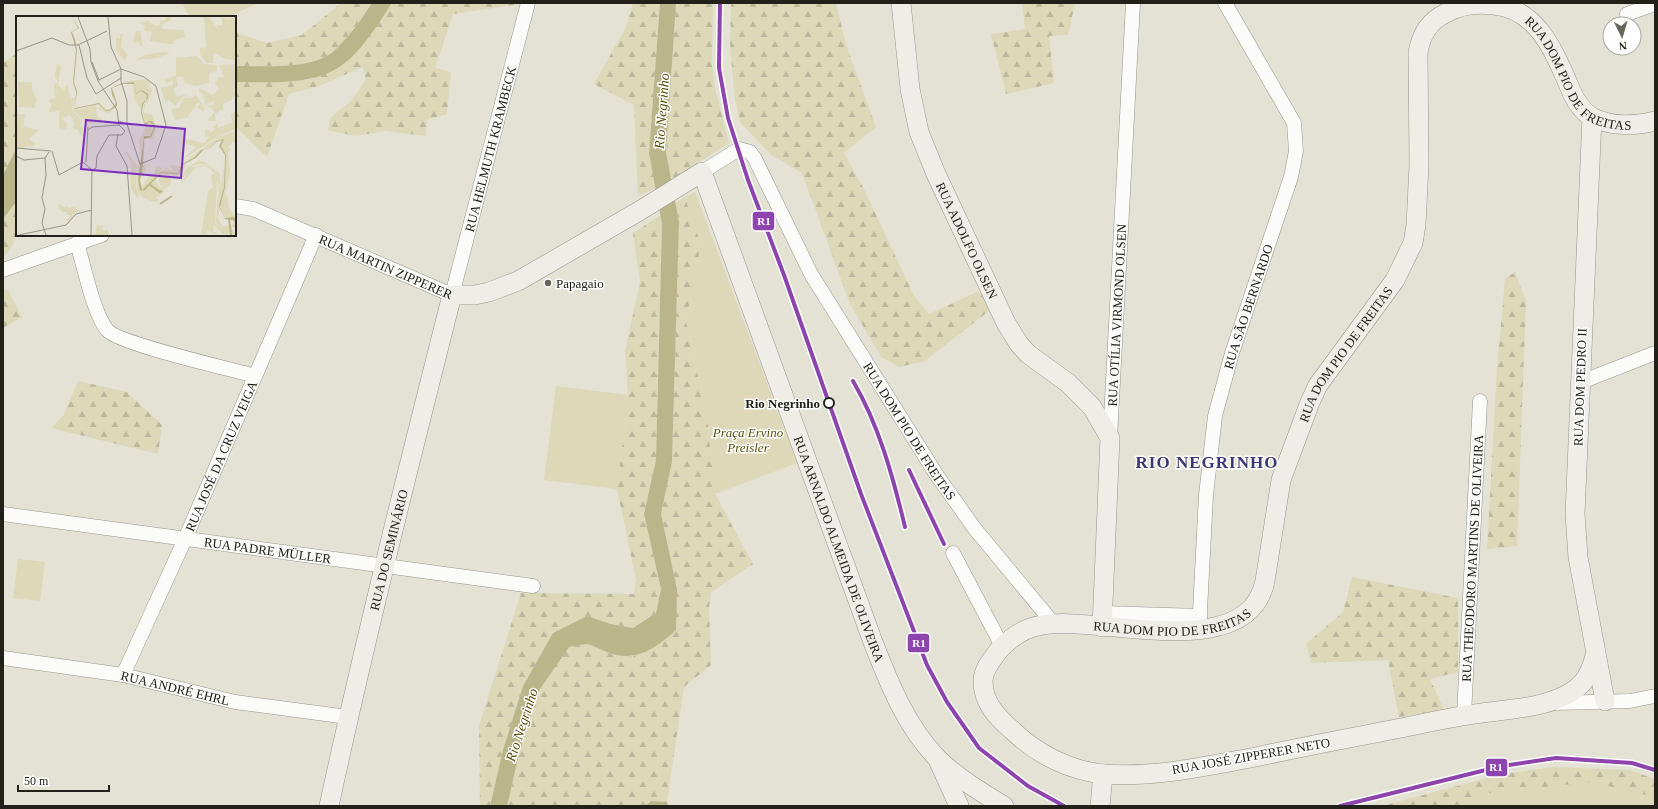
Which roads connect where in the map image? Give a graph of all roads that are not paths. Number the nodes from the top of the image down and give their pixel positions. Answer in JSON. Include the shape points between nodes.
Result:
{"nodes":[{"id":1,"x":528,"y":3,"type":"edge"},
{"id":2,"x":900,"y":3,"type":"edge"},
{"id":3,"x":1133,"y":3,"type":"edge"},
{"id":4,"x":1225,"y":3,"type":"edge"},
{"id":5,"x":1482,"y":3,"type":"edge"},
{"id":6,"x":1655,"y":4,"type":"edge"},
{"id":7,"x":1627,"y":14,"type":"dead end"},
{"id":8,"x":1592,"y":117,"type":"junction"},
{"id":9,"x":1655,"y":121,"type":"edge"},
{"id":10,"x":702,"y":172,"type":"junction"},
{"id":11,"x":680,"y":186,"type":"joint"},
{"id":12,"x":236,"y":206,"type":"edge"},
{"id":13,"x":316,"y":235,"type":"junction"},
{"id":14,"x":99,"y":236,"type":"edge"},
{"id":15,"x":77,"y":243,"type":"junction"},
{"id":16,"x":3,"y":270,"type":"edge"},
{"id":17,"x":452,"y":295,"type":"junction"},
{"id":18,"x":1655,"y":353,"type":"edge"},
{"id":19,"x":255,"y":376,"type":"junction"},
{"id":20,"x":1581,"y":382,"type":"junction"},
{"id":21,"x":1480,"y":401,"type":"dead end"},
{"id":22,"x":1110,"y":438,"type":"junction"},
{"id":23,"x":3,"y":514,"type":"edge"},
{"id":24,"x":185,"y":539,"type":"junction"},
{"id":25,"x":953,"y":553,"type":"dead end"},
{"id":26,"x":384,"y":566,"type":"junction"},
{"id":27,"x":533,"y":586,"type":"dead end"},
{"id":28,"x":1102,"y":620,"type":"junction"},
{"id":29,"x":1053,"y":623,"type":"junction"},
{"id":30,"x":1200,"y":623,"type":"junction"},
{"id":31,"x":1002,"y":646,"type":"junction"},
{"id":32,"x":1595,"y":656,"type":"junction"},
{"id":33,"x":3,"y":658,"type":"edge"},
{"id":34,"x":122,"y":675,"type":"junction"},
{"id":35,"x":1655,"y":696,"type":"edge"},
{"id":36,"x":1605,"y":701,"type":"junction"},
{"id":37,"x":1546,"y":704,"type":"junction"},
{"id":38,"x":1464,"y":715,"type":"junction"},
{"id":39,"x":348,"y":717,"type":"junction"},
{"id":40,"x":938,"y":759,"type":"junction"},
{"id":41,"x":1103,"y":774,"type":"junction"},
{"id":42,"x":985,"y":795,"type":"junction"},
{"id":43,"x":329,"y":806,"type":"edge"},
{"id":44,"x":959,"y":806,"type":"edge"},
{"id":45,"x":964,"y":806,"type":"edge"},
{"id":46,"x":1004,"y":806,"type":"edge"},
{"id":47,"x":1100,"y":806,"type":"edge"}],
"edges":[{"from":1,"to":17,"type":"street","name":"RUA HELMUTH KRAMBECK"},
{"from":2,"to":22,"type":"street","name":"RUA ADOLFO OLSEN","via":[[910,89],[919,132],[1006,324],[1028,354],[1068,383],[1092,407]]},
{"from":3,"to":22,"type":"street","name":"RUA OTÍLIA VIRMOND OLSEN"},
{"from":4,"to":30,"type":"street","name":"RUA SÃO BERNARDO","via":[[1294,123],[1296,151],[1291,177],[1232,353],[1215,416],[1206,495]]},
{"from":5,"to":8,"type":"street","name":"RUA DOM PIO DE FREITAS","via":[[1502,5],[1520,13],[1535,25],[1554,52],[1571,92],[1580,106]]},
{"from":5,"to":30,"type":"street","name":"RUA DOM PIO DE FREITAS","via":[[1450,10],[1437,17],[1420,40],[1417,70],[1419,165],[1416,225],[1412,243],[1395,280],[1318,385],[1310,402],[1279,487],[1262,594],[1257,603],[1243,614],[1222,624]]},
{"from":6,"to":7,"type":"street"},
{"from":8,"to":9,"type":"street","name":"RUA DOM PIO DE FREITAS","via":[[1616,124]]},
{"from":8,"to":20,"type":"street","name":"RUA DOM PEDRO II"},
{"from":10,"to":11,"type":"street","name":"RUA DOM PIO DE FREITAS"},
{"from":10,"to":29,"type":"street","name":"RUA DOM PIO DE FREITAS","via":[[739,149],[750,152],[811,274],[936,474],[975,528]]},
{"from":10,"to":40,"type":"street","name":"RUA ARNALDO ALMEIDA DE OLIVEIRA","via":[[883,667],[915,730]]},
{"from":11,"to":17,"type":"street","name":"RUA MARTIN ZIPPERER","via":[[518,281],[475,295]]},
{"from":12,"to":13,"type":"street","name":"RUA MARTIN ZIPPERER","via":[[253,209]]},
{"from":13,"to":17,"type":"street","name":"RUA MARTIN ZIPPERER"},
{"from":13,"to":19,"type":"street","name":"RUA JOSÉ DA CRUZ VEIGA"},
{"from":14,"to":15,"type":"street"},
{"from":15,"to":16,"type":"street"},
{"from":15,"to":19,"type":"street","via":[[98,313],[108,331],[114,336]]},
{"from":17,"to":26,"type":"street","name":"RUA DO SEMINÁRIO"},
{"from":18,"to":20,"type":"street"},
{"from":19,"to":24,"type":"street","name":"RUA JOSÉ DA CRUZ VEIGA"},
{"from":20,"to":32,"type":"street","name":"RUA DOM PEDRO II","via":[[1575,534]]},
{"from":21,"to":38,"type":"street","name":"RUA THEODORO MARTINS DE OLIVEIRA"},
{"from":22,"to":28,"type":"street","name":"RUA OTÍLIA VIRMOND OLSEN"},
{"from":23,"to":24,"type":"street","name":"RUA PADRE MÜLLER"},
{"from":24,"to":26,"type":"street","name":"RUA PADRE MÜLLER"},
{"from":24,"to":34,"type":"street","name":"RUA JOSÉ DA CRUZ VEIGA"},
{"from":25,"to":31,"type":"street"},
{"from":26,"to":27,"type":"street","name":"RUA PADRE MÜLLER"},
{"from":26,"to":39,"type":"street","name":"RUA DO SEMINÁRIO"},
{"from":28,"to":29,"type":"street","name":"RUA DOM PIO DE FREITAS"},
{"from":28,"to":30,"type":"street","name":"RUA DOM PIO DE FREITAS"},
{"from":29,"to":31,"type":"street","name":"RUA JOSÉ ZIPPERER NETO","via":[[1029,628]]},
{"from":31,"to":41,"type":"street","name":"RUA JOSÉ ZIPPERER NETO","via":[[991,660],[983,678],[984,697],[994,714],[1040,752],[1063,764]]},
{"from":32,"to":36,"type":"street","name":"RUA DOM PEDRO II"},
{"from":32,"to":37,"type":"street","via":[[1590,675],[1582,685]]},
{"from":33,"to":34,"type":"street","name":"RUA ANDRÉ EHRL"},
{"from":34,"to":39,"type":"street","name":"RUA ANDRÉ EHRL","via":[[234,702]]},
{"from":35,"to":36,"type":"street","name":"RUA JOSÉ ZIPPERER NETO","via":[[1630,701]]},
{"from":36,"to":37,"type":"street","name":"RUA JOSÉ ZIPPERER NETO"},
{"from":37,"to":38,"type":"street","name":"RUA JOSÉ ZIPPERER NETO"},
{"from":38,"to":41,"type":"street","name":"RUA JOSÉ ZIPPERER NETO","via":[[1182,771]]},
{"from":39,"to":43,"type":"street","name":"RUA DO SEMINÁRIO"},
{"from":40,"to":42,"type":"street","name":"RUA ARNALDO ALMEIDA DE OLIVEIRA"},
{"from":40,"to":44,"type":"street","name":"RUA ARNALDO ALMEIDA DE OLIVEIRA"},
{"from":41,"to":47,"type":"street"},
{"from":42,"to":45,"type":"street"},
{"from":42,"to":46,"type":"street","name":"RUA ARNALDO ALMEIDA DE OLIVEIRA"}]}
